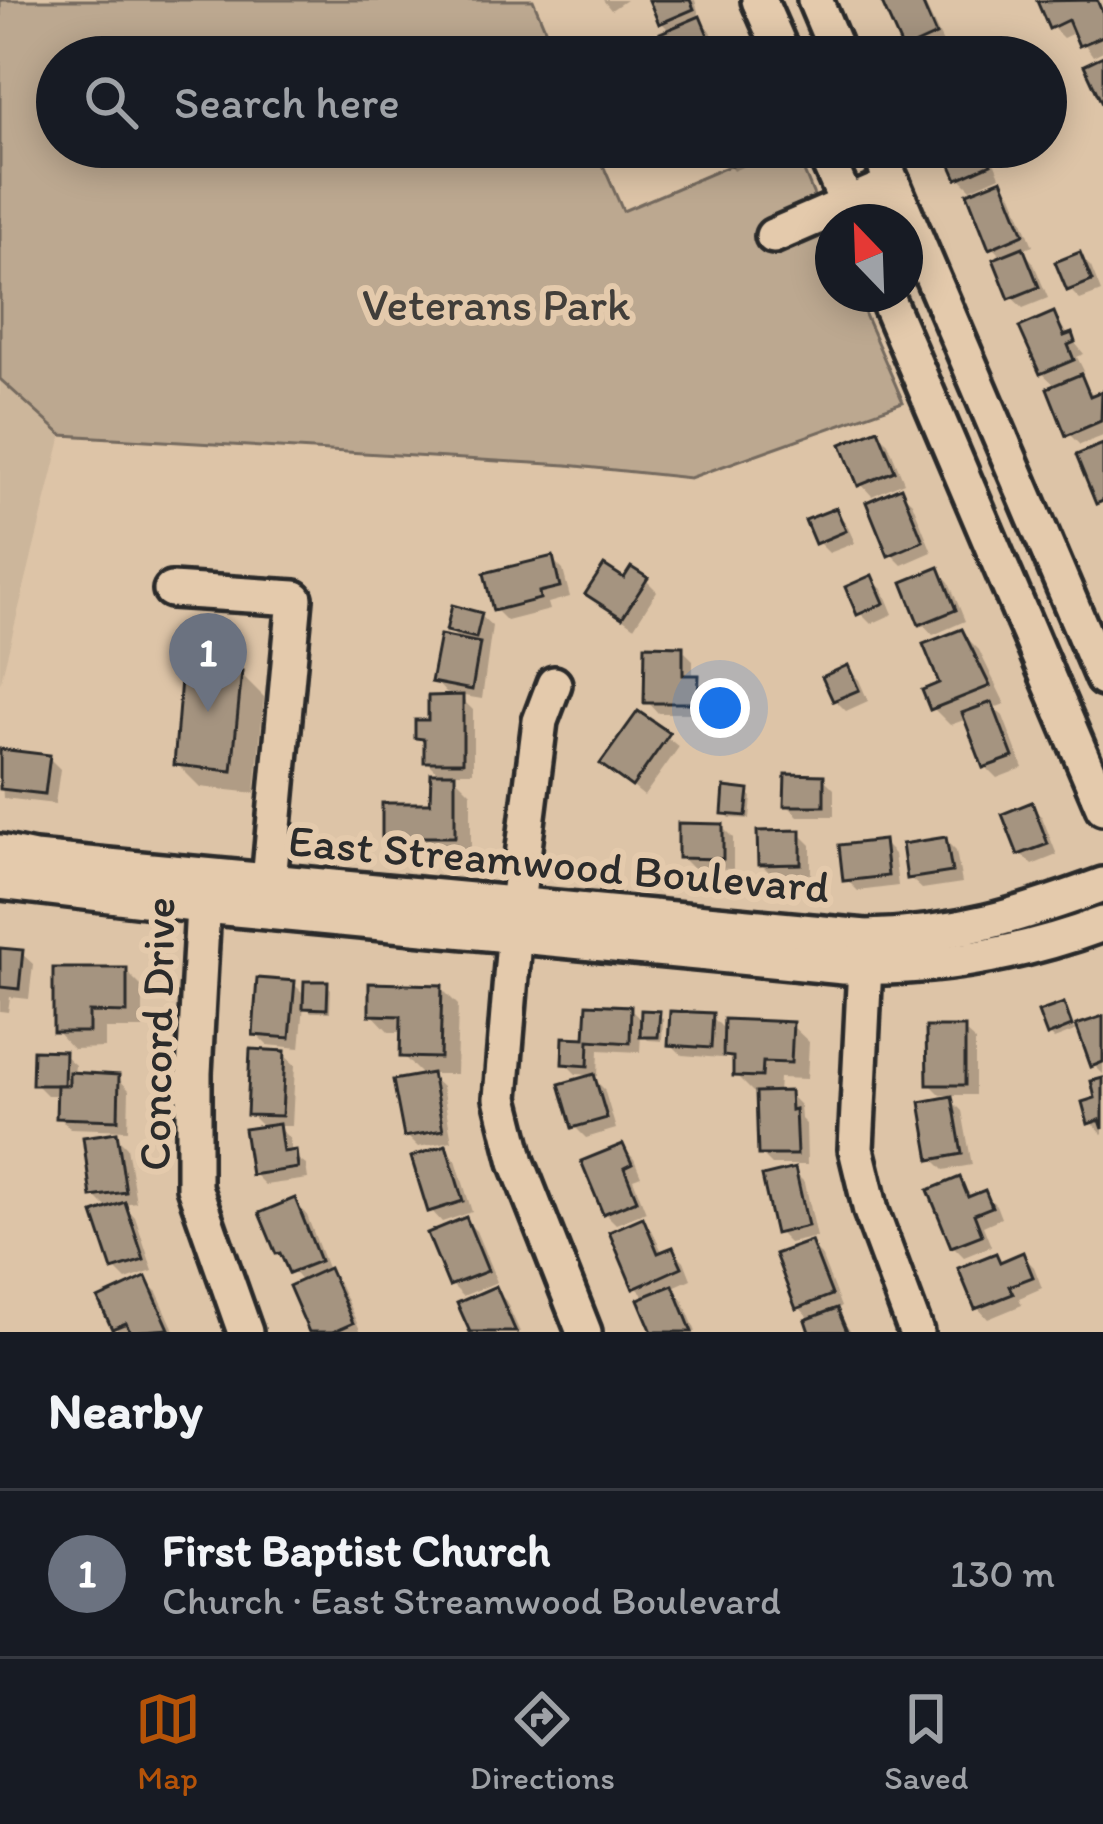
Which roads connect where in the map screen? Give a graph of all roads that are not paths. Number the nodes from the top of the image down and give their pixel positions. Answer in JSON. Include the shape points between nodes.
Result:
{"nodes":[{"id":1,"x":759,"y":0,"type":"edge"},
{"id":2,"x":814,"y":0,"type":"edge"},
{"id":3,"x":775,"y":36,"type":"edge"},
{"id":4,"x":830,"y":36,"type":"edge"},
{"id":5,"x":832,"y":168,"type":"edge"},
{"id":6,"x":886,"y":168,"type":"edge"},
{"id":7,"x":893,"y":184,"type":"junction"},
{"id":8,"x":847,"y":204,"type":"edge"},
{"id":9,"x":864,"y":204,"type":"edge"},
{"id":10,"x":815,"y":224,"type":"edge"},
{"id":11,"x":773,"y":236,"type":"dead end"},
{"id":12,"x":893,"y":312,"type":"edge"},
{"id":13,"x":171,"y":590,"type":"dead end"},
{"id":14,"x":1103,"y":680,"type":"edge"},
{"id":15,"x":554,"y":684,"type":"dead end"},
{"id":16,"x":1103,"y":807,"type":"edge"},
{"id":17,"x":0,"y":852,"type":"edge"},
{"id":18,"x":0,"y":882,"type":"edge"},
{"id":19,"x":1103,"y":885,"type":"edge"},
{"id":20,"x":203,"y":890,"type":"junction"},
{"id":21,"x":267,"y":897,"type":"junction"},
{"id":22,"x":517,"y":920,"type":"junction"},
{"id":23,"x":1103,"y":924,"type":"edge"},
{"id":24,"x":866,"y":953,"type":"junction"},
{"id":25,"x":245,"y":1332,"type":"edge"},
{"id":26,"x":584,"y":1332,"type":"edge"},
{"id":27,"x":916,"y":1332,"type":"edge"}],
"edges":[{"from":1,"to":3,"type":"street"},
{"from":2,"to":4,"type":"street"},
{"from":5,"to":8,"type":"street"},
{"from":6,"to":7,"type":"street"},
{"from":7,"to":9,"type":"street"},
{"from":7,"to":14,"type":"street"},
{"from":10,"to":11,"type":"street"},
{"from":12,"to":16,"type":"street"},
{"from":13,"to":21,"type":"street","via":[[295,598]]},
{"from":15,"to":22,"type":"street","via":[[540,721]]},
{"from":17,"to":20,"type":"street","name":"East Streamwood Boulevard"},
{"from":18,"to":20,"type":"street","name":"East Streamwood Boulevard"},
{"from":19,"to":24,"type":"street","name":"East Streamwood Boulevard"},
{"from":20,"to":21,"type":"street","name":"East Streamwood Boulevard"},
{"from":20,"to":25,"type":"street","name":"Concord Drive","via":[[194,1187]]},
{"from":21,"to":22,"type":"street","name":"East Streamwood Boulevard"},
{"from":22,"to":24,"type":"street","name":"East Streamwood Boulevard"},
{"from":22,"to":26,"type":"street","via":[[501,1099],[517,1162]]},
{"from":23,"to":24,"type":"street","name":"East Streamwood Boulevard","via":[[975,959]]},
{"from":24,"to":27,"type":"street","via":[[856,1149]]}]}
